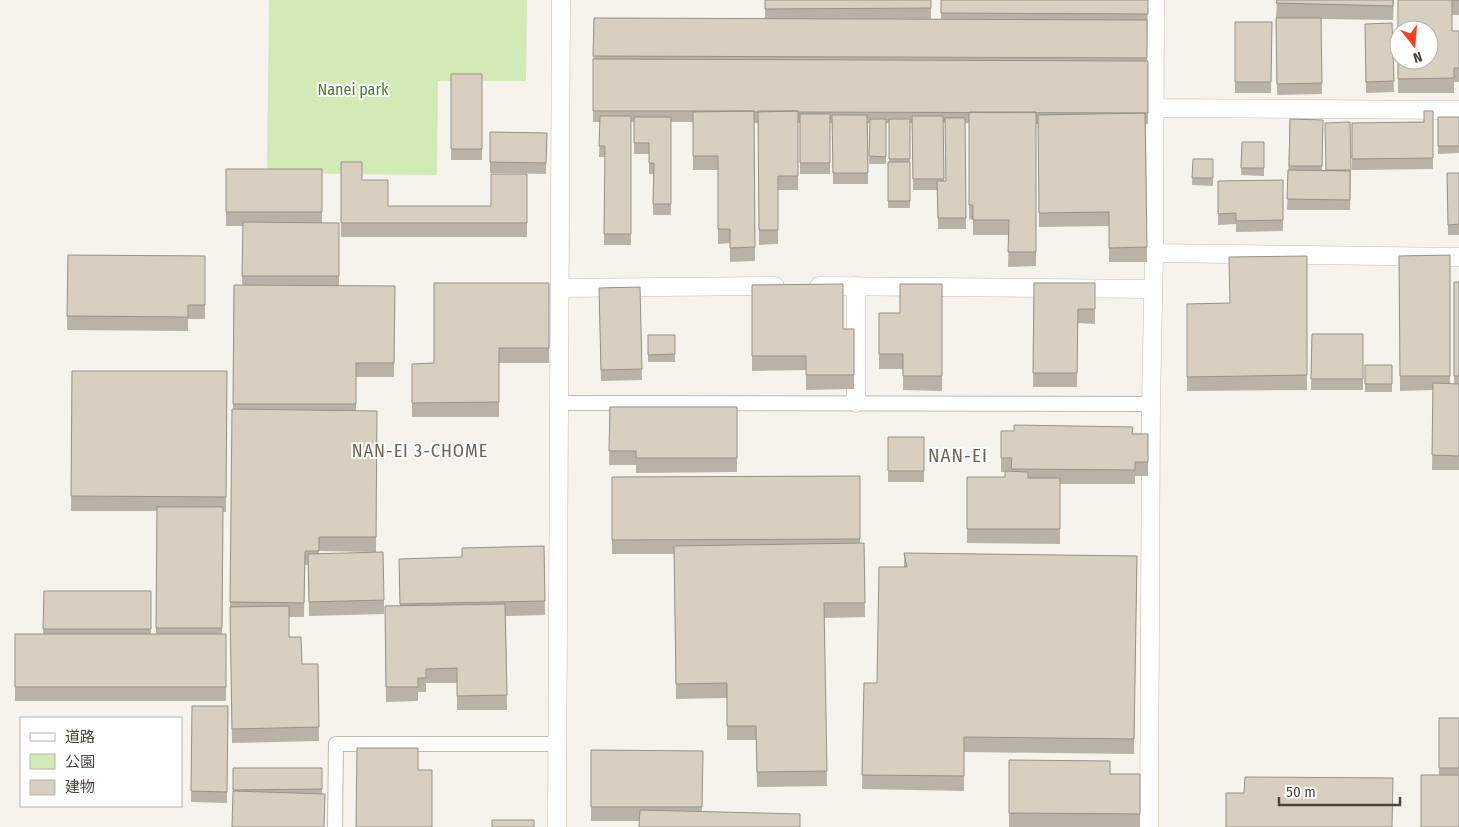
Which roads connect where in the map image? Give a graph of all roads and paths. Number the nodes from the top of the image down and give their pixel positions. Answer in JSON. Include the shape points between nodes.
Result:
{"nodes":[{"id":1,"x":561,"y":0,"type":"edge"},
{"id":2,"x":1155,"y":0,"type":"edge"},
{"id":3,"x":1155,"y":108,"type":"junction"},
{"id":4,"x":1459,"y":110,"type":"edge"},
{"id":5,"x":1154,"y":253,"type":"junction"},
{"id":6,"x":1459,"y":257,"type":"edge"},
{"id":7,"x":787,"y":286,"type":"edge"},
{"id":8,"x":807,"y":286,"type":"edge"},
{"id":9,"x":856,"y":286,"type":"junction"},
{"id":10,"x":561,"y":288,"type":"junction"},
{"id":11,"x":1154,"y":288,"type":"junction"},
{"id":12,"x":560,"y":402,"type":"junction"},
{"id":13,"x":856,"y":403,"type":"junction"},
{"id":14,"x":1151,"y":404,"type":"junction"},
{"id":15,"x":558,"y":744,"type":"junction"},
{"id":16,"x":335,"y":827,"type":"edge"},
{"id":17,"x":557,"y":827,"type":"edge"},
{"id":18,"x":1149,"y":827,"type":"edge"}],
"edges":[{"from":1,"to":10,"type":"street"},
{"from":2,"to":3,"type":"street"},
{"from":3,"to":4,"type":"street"},
{"from":3,"to":5,"type":"street"},
{"from":5,"to":6,"type":"street"},
{"from":5,"to":11,"type":"street"},
{"from":7,"to":10,"type":"street"},
{"from":8,"to":9,"type":"street"},
{"from":9,"to":11,"type":"street"},
{"from":9,"to":13,"type":"street"},
{"from":10,"to":12,"type":"street"},
{"from":11,"to":14,"type":"street"},
{"from":12,"to":13,"type":"street"},
{"from":12,"to":15,"type":"street"},
{"from":13,"to":14,"type":"street"},
{"from":14,"to":18,"type":"street"},
{"from":15,"to":16,"type":"street","via":[[336,744]]},
{"from":15,"to":17,"type":"street"}]}
